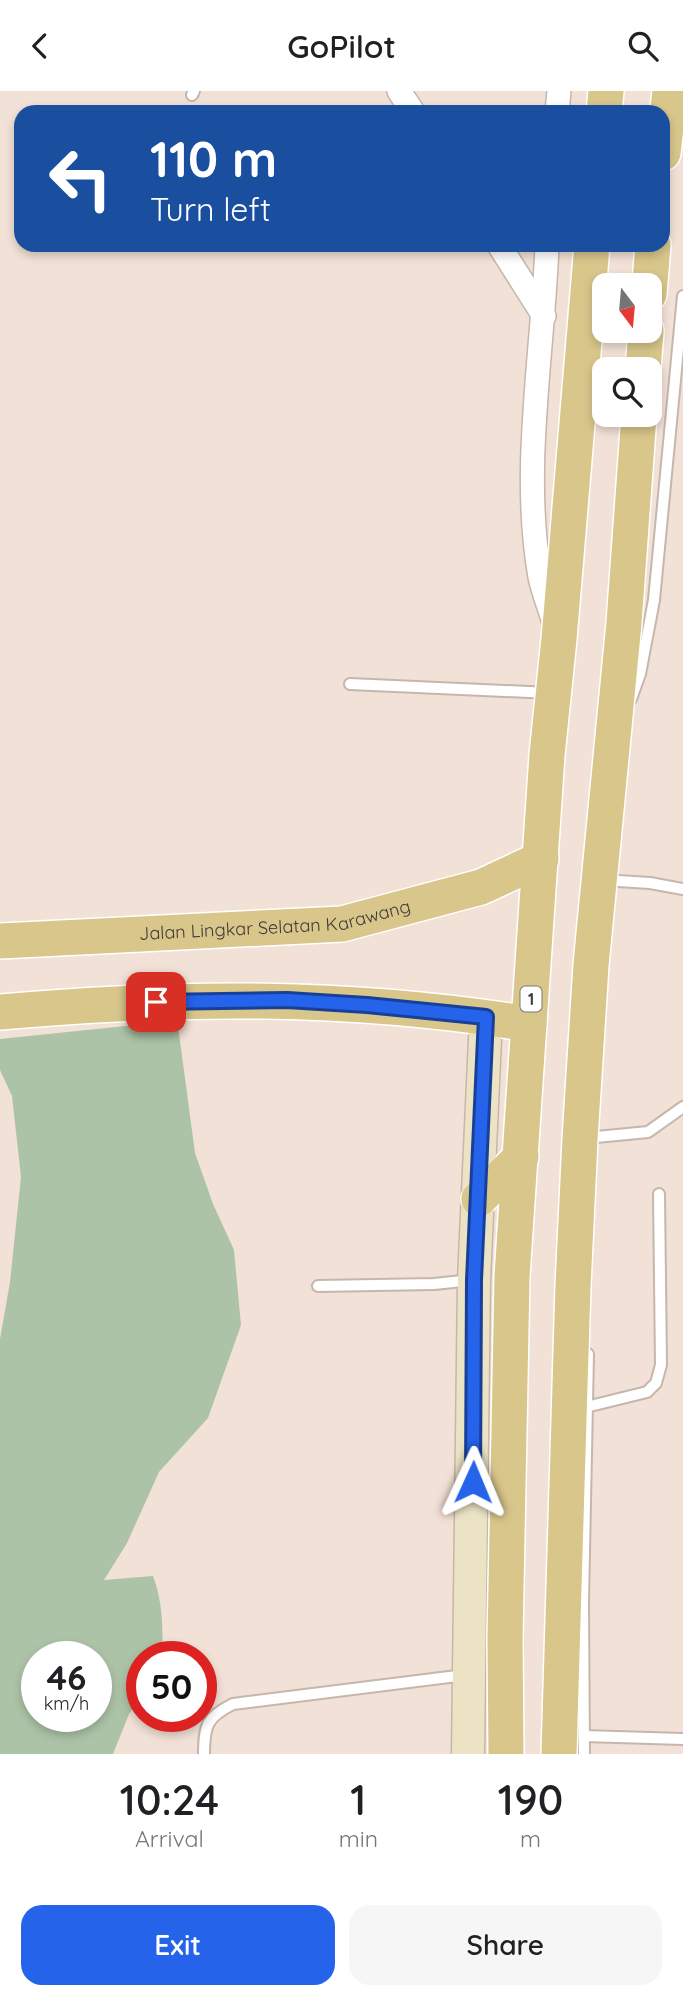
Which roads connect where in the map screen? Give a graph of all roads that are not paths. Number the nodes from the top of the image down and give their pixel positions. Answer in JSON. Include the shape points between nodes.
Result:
{"nodes":[{"id":1,"x":503,"y":252,"type":"edge"},
{"id":2,"x":547,"y":252,"type":"edge"},
{"id":3,"x":591,"y":252,"type":"edge"},
{"id":4,"x":652,"y":252,"type":"edge"},
{"id":5,"x":651,"y":273,"type":"edge"},
{"id":6,"x":683,"y":296,"type":"edge"},
{"id":7,"x":544,"y":316,"type":"junction"},
{"id":8,"x":638,"y":427,"type":"edge"},
{"id":9,"x":559,"y":639,"type":"junction"},
{"id":10,"x":350,"y":684,"type":"dead end"},
{"id":11,"x":553,"y":694,"type":"junction"},
{"id":12,"x":613,"y":752,"type":"junction"},
{"id":13,"x":541,"y":859,"type":"junction"},
{"id":14,"x":600,"y":880,"type":"junction"},
{"id":15,"x":683,"y":889,"type":"edge"},
{"id":16,"x":0,"y":941,"type":"edge"},
{"id":17,"x":0,"y":1012,"type":"edge"},
{"id":18,"x":486,"y":1017,"type":"junction"},
{"id":19,"x":529,"y":1024,"type":"junction"},
{"id":20,"x":683,"y":1107,"type":"edge"},
{"id":21,"x":580,"y":1139,"type":"junction"},
{"id":22,"x":521,"y":1157,"type":"junction"},
{"id":23,"x":659,"y":1194,"type":"dead end"},
{"id":24,"x":479,"y":1199,"type":"junction"},
{"id":25,"x":577,"y":1212,"type":"junction"},
{"id":26,"x":586,"y":1264,"type":"dead end"},
{"id":27,"x":474,"y":1280,"type":"junction"},
{"id":28,"x":318,"y":1286,"type":"dead end"},
{"id":29,"x":588,"y":1342,"type":"dead end"},
{"id":30,"x":579,"y":1408,"type":"junction"},
{"id":31,"x":470,"y":1675,"type":"junction"},
{"id":32,"x":683,"y":1739,"type":"edge"},
{"id":33,"x":572,"y":1745,"type":"edge"},
{"id":34,"x":204,"y":1754,"type":"edge"},
{"id":35,"x":468,"y":1754,"type":"edge"},
{"id":36,"x":506,"y":1754,"type":"edge"},
{"id":37,"x":584,"y":1754,"type":"edge"}],
"edges":[{"from":1,"to":7,"type":"street"},
{"from":2,"to":7,"type":"street"},
{"from":3,"to":9,"type":"main road","number":"1"},
{"from":4,"to":5,"type":"main road"},
{"from":6,"to":12,"type":"lane","via":[[654,600],[640,674]]},
{"from":7,"to":9,"type":"street","via":[[535,404],[534,511],[541,578]]},
{"from":8,"to":12,"type":"main road"},
{"from":9,"to":11,"type":"main road","number":"1"},
{"from":10,"to":11,"type":"lane"},
{"from":11,"to":13,"type":"main road","number":"1"},
{"from":12,"to":14,"type":"main road"},
{"from":13,"to":16,"type":"main road","name":"Jalan Lingkar Selatan Karawang","via":[[481,887],[342,924]]},
{"from":13,"to":19,"type":"main road","number":"1"},
{"from":14,"to":15,"type":"lane"},
{"from":14,"to":21,"type":"main road"},
{"from":17,"to":18,"type":"main road","via":[[108,1003],[287,1000]]},
{"from":18,"to":19,"type":"main road"},
{"from":18,"to":24,"type":"main road"},
{"from":19,"to":22,"type":"main road","number":"1"},
{"from":20,"to":21,"type":"lane","via":[[648,1132]]},
{"from":21,"to":25,"type":"main road"},
{"from":22,"to":24,"type":"main road"},
{"from":22,"to":36,"type":"main road","number":"1","via":[[512,1276]]},
{"from":23,"to":30,"type":"lane","via":[[661,1365],[656,1384],[647,1392]]},
{"from":24,"to":27,"type":"main road"},
{"from":25,"to":26,"type":"lane"},
{"from":25,"to":30,"type":"main road"},
{"from":27,"to":28,"type":"lane"},
{"from":27,"to":31,"type":"main road"},
{"from":29,"to":30,"type":"lane"},
{"from":30,"to":33,"type":"main road"},
{"from":31,"to":34,"type":"lane","via":[[233,1704],[216,1712],[205,1727]]},
{"from":31,"to":35,"type":"main road"},
{"from":32,"to":33,"type":"lane"},
{"from":33,"to":37,"type":"lane"}]}
